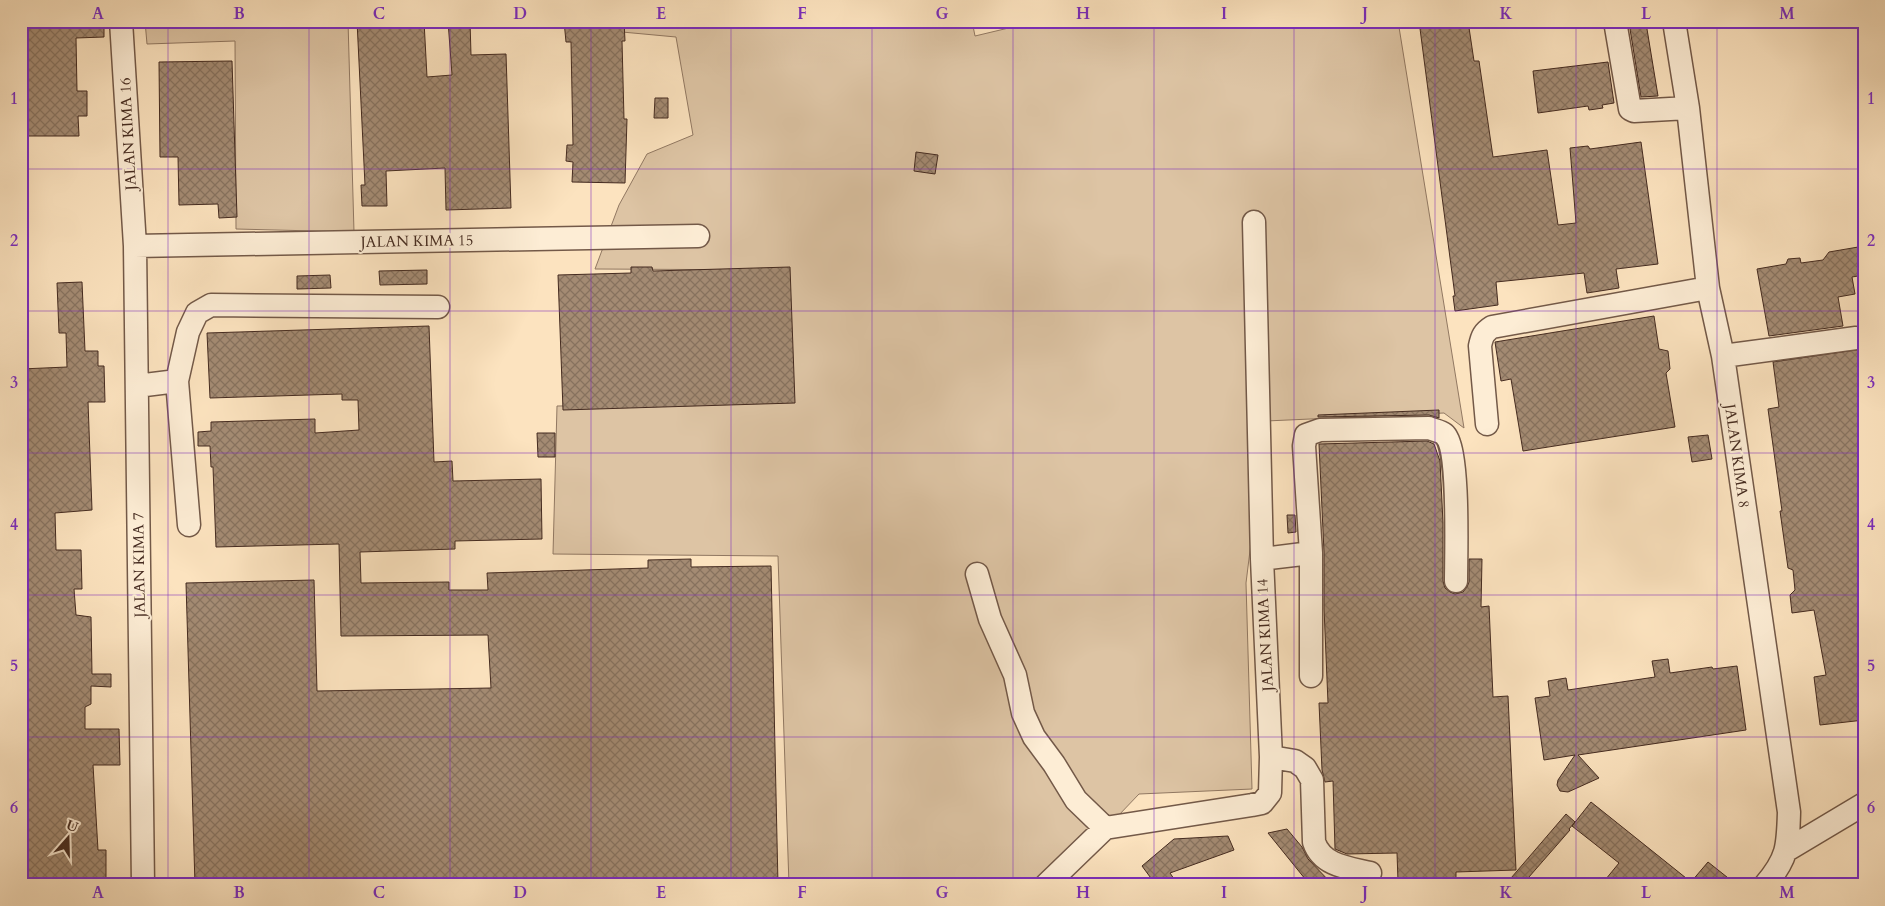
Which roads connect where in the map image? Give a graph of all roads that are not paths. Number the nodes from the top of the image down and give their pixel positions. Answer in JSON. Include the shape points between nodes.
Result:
{"nodes":[{"id":1,"x":121,"y":21,"type":"edge"},
{"id":2,"x":1619,"y":21,"type":"edge"},
{"id":3,"x":1674,"y":21,"type":"edge"},
{"id":4,"x":1688,"y":108,"type":"junction"},
{"id":5,"x":1254,"y":222,"type":"dead end"},
{"id":6,"x":698,"y":236,"type":"dead end"},
{"id":7,"x":135,"y":246,"type":"junction"},
{"id":8,"x":1708,"y":288,"type":"junction"},
{"id":9,"x":438,"y":307,"type":"dead end"},
{"id":10,"x":1856,"y":338,"type":"dead end"},
{"id":11,"x":1723,"y":356,"type":"junction"},
{"id":12,"x":177,"y":381,"type":"junction"},
{"id":13,"x":136,"y":386,"type":"junction"},
{"id":14,"x":1487,"y":424,"type":"dead end"},
{"id":15,"x":189,"y":525,"type":"dead end"},
{"id":16,"x":1311,"y":553,"type":"junction"},
{"id":17,"x":1262,"y":559,"type":"junction"},
{"id":18,"x":977,"y":574,"type":"dead end"},
{"id":19,"x":1456,"y":581,"type":"dead end"},
{"id":20,"x":1311,"y":676,"type":"dead end"},
{"id":21,"x":1271,"y":757,"type":"junction"},
{"id":22,"x":1864,"y":804,"type":"edge"},
{"id":23,"x":1105,"y":828,"type":"junction"},
{"id":24,"x":1786,"y":850,"type":"junction"},
{"id":25,"x":1370,"y":873,"type":"dead end"},
{"id":26,"x":143,"y":885,"type":"edge"},
{"id":27,"x":1046,"y":885,"type":"edge"},
{"id":28,"x":1765,"y":885,"type":"edge"}],
"edges":[{"from":1,"to":7,"type":"street","name":"JALAN KIMA 16"},
{"from":2,"to":4,"type":"street","via":[[1616,27],[1630,109]]},
{"from":3,"to":4,"type":"street","name":"JALAN KIMA 8"},
{"from":4,"to":8,"type":"street","name":"JALAN KIMA 8"},
{"from":5,"to":17,"type":"street","name":"JALAN KIMA 14"},
{"from":6,"to":7,"type":"street","name":"JALAN KIMA 15"},
{"from":7,"to":13,"type":"street","name":"JALAN KIMA 7"},
{"from":8,"to":11,"type":"street","name":"JALAN KIMA 8"},
{"from":8,"to":14,"type":"street","via":[[1492,327],[1485,331],[1480,346]]},
{"from":9,"to":12,"type":"street","via":[[211,305],[197,314],[188,332]]},
{"from":10,"to":11,"type":"street"},
{"from":11,"to":24,"type":"street","name":"JALAN KIMA 8","via":[[1786,787],[1789,812]]},
{"from":12,"to":13,"type":"street"},
{"from":12,"to":15,"type":"street"},
{"from":13,"to":26,"type":"street","name":"JALAN KIMA 7"},
{"from":16,"to":17,"type":"street"},
{"from":16,"to":19,"type":"street","via":[[1306,435],[1320,430],[1429,428],[1444,434],[1449,442],[1457,500]]},
{"from":16,"to":20,"type":"street"},
{"from":17,"to":21,"type":"street","name":"JALAN KIMA 14"},
{"from":18,"to":23,"type":"street","via":[[990,619],[1015,675],[1023,713],[1034,737],[1076,800]]},
{"from":21,"to":23,"type":"street","name":"JALAN KIMA 14","via":[[1270,794],[1262,803]]},
{"from":21,"to":25,"type":"street","via":[[1295,761],[1305,768],[1312,780],[1317,850],[1334,864]]},
{"from":22,"to":24,"type":"street"},
{"from":23,"to":27,"type":"street"},
{"from":24,"to":28,"type":"street","name":"JALAN KIMA 8","via":[[1782,862]]}]}
